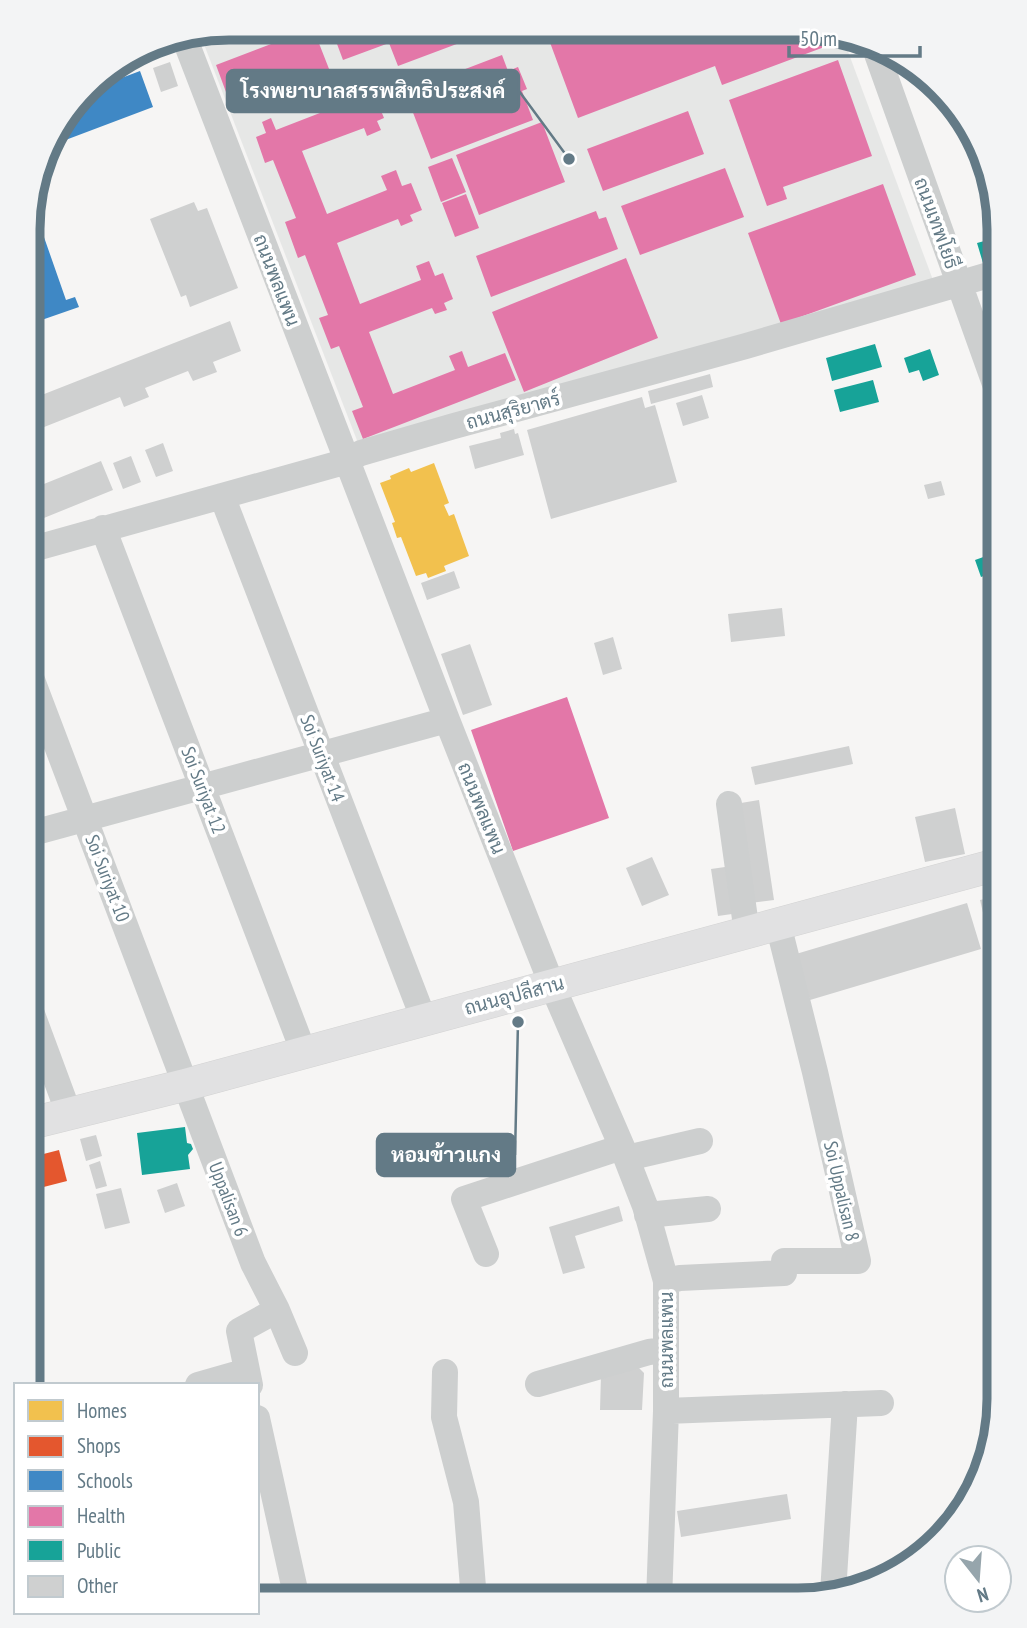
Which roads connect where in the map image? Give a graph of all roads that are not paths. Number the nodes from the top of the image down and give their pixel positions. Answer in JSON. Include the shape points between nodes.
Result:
{"nodes":[{"id":1,"x":187,"y":46,"type":"edge"},
{"id":2,"x":879,"y":60,"type":"edge"},
{"id":3,"x":987,"y":276,"type":"edge"},
{"id":4,"x":959,"y":284,"type":"junction"},
{"id":5,"x":987,"y":361,"type":"edge"},
{"id":6,"x":347,"y":460,"type":"junction"},
{"id":7,"x":222,"y":496,"type":"junction"},
{"id":8,"x":103,"y":528,"type":"junction"},
{"id":9,"x":40,"y":547,"type":"edge"},
{"id":10,"x":40,"y":701,"type":"edge"},
{"id":11,"x":447,"y":720,"type":"junction"},
{"id":12,"x":322,"y":754,"type":"junction"},
{"id":13,"x":203,"y":787,"type":"junction"},
{"id":14,"x":729,"y":804,"type":"dead end"},
{"id":15,"x":85,"y":818,"type":"junction"},
{"id":16,"x":40,"y":831,"type":"edge"},
{"id":17,"x":986,"y":867,"type":"edge"},
{"id":18,"x":778,"y":924,"type":"junction"},
{"id":19,"x":747,"y":933,"type":"junction"},
{"id":20,"x":552,"y":985,"type":"junction"},
{"id":21,"x":424,"y":1020,"type":"junction"},
{"id":22,"x":40,"y":1036,"type":"edge"},
{"id":23,"x":304,"y":1053,"type":"junction"},
{"id":24,"x":186,"y":1085,"type":"junction"},
{"id":25,"x":69,"y":1114,"type":"junction"},
{"id":26,"x":40,"y":1121,"type":"edge"},
{"id":27,"x":700,"y":1141,"type":"dead end"},
{"id":28,"x":624,"y":1152,"type":"junction"},
{"id":29,"x":708,"y":1209,"type":"dead end"},
{"id":30,"x":647,"y":1215,"type":"junction"},
{"id":31,"x":486,"y":1254,"type":"dead end"},
{"id":32,"x":666,"y":1281,"type":"junction"},
{"id":33,"x":277,"y":1310,"type":"junction"},
{"id":34,"x":665,"y":1350,"type":"junction"},
{"id":35,"x":295,"y":1353,"type":"dead end"},
{"id":36,"x":445,"y":1372,"type":"dead end"},
{"id":37,"x":248,"y":1378,"type":"edge"},
{"id":38,"x":212,"y":1383,"type":"edge"},
{"id":39,"x":538,"y":1384,"type":"dead end"},
{"id":40,"x":881,"y":1403,"type":"dead end"},
{"id":41,"x":845,"y":1404,"type":"junction"},
{"id":42,"x":666,"y":1411,"type":"junction"},
{"id":43,"x":259,"y":1435,"type":"edge"},
{"id":44,"x":263,"y":1470,"type":"edge"},
{"id":45,"x":834,"y":1584,"type":"edge"},
{"id":46,"x":295,"y":1588,"type":"edge"},
{"id":47,"x":473,"y":1588,"type":"edge"},
{"id":48,"x":659,"y":1588,"type":"edge"}],
"edges":[{"from":1,"to":6,"type":"street","name":"ถนนพลแพน"},
{"from":2,"to":4,"type":"street","name":"ถนนเทพโยธี"},
{"from":3,"to":4,"type":"street","name":"ถนนสุริยาตร์"},
{"from":4,"to":5,"type":"street","name":"ถนนเทพโยธี"},
{"from":4,"to":6,"type":"street","name":"ถนนสุริยาตร์"},
{"from":6,"to":7,"type":"street","name":"ถนนสุริยาตร์"},
{"from":6,"to":11,"type":"street","name":"ถนนพลแพน"},
{"from":7,"to":8,"type":"street","name":"ถนนสุริยาตร์"},
{"from":7,"to":12,"type":"street","name":"Soi Suriyat 14"},
{"from":8,"to":9,"type":"street","name":"ถนนสุริยาตร์"},
{"from":8,"to":13,"type":"street","name":"Soi Suriyat 12"},
{"from":10,"to":15,"type":"street","name":"Soi Suriyat 10"},
{"from":11,"to":12,"type":"street"},
{"from":11,"to":20,"type":"street","name":"ถนนพลแพน"},
{"from":12,"to":13,"type":"street"},
{"from":12,"to":21,"type":"street","name":"Soi Suriyat 14"},
{"from":13,"to":15,"type":"street"},
{"from":13,"to":23,"type":"street","name":"Soi Suriyat 12"},
{"from":14,"to":19,"type":"street"},
{"from":15,"to":16,"type":"street"},
{"from":15,"to":24,"type":"street","name":"Soi Suriyat 10"},
{"from":17,"to":18,"type":"main road","name":"ถนนอุปลีสาน"},
{"from":18,"to":19,"type":"main road","name":"ถนนอุปลีสาน"},
{"from":18,"to":32,"type":"street","name":"Soi Uppalisan 8","via":[[858,1261],[784,1261],[784,1273]]},
{"from":19,"to":20,"type":"main road","name":"ถนนอุปลีสาน"},
{"from":20,"to":21,"type":"main road","name":"ถนนอุปลีสาน"},
{"from":20,"to":28,"type":"street","name":"ถนนพลแพน"},
{"from":21,"to":23,"type":"main road","name":"ถนนอุปลีสาน"},
{"from":22,"to":25,"type":"street"},
{"from":23,"to":24,"type":"main road","name":"ถนนอุปลีสาน"},
{"from":24,"to":25,"type":"main road","name":"ถนนอุปลีสาน"},
{"from":24,"to":33,"type":"street","name":"Uppalisan 6","via":[[253,1263]]},
{"from":25,"to":26,"type":"main road","name":"ถนนอุปลีสาน"},
{"from":27,"to":28,"type":"street"},
{"from":28,"to":30,"type":"street","name":"ถนนพลแพน"},
{"from":28,"to":31,"type":"street","via":[[464,1199]]},
{"from":29,"to":30,"type":"street"},
{"from":30,"to":32,"type":"street","name":"ถนนพลแพน"},
{"from":32,"to":34,"type":"street","name":"ถนนพลแพน"},
{"from":33,"to":35,"type":"street","name":"Uppalisan 6"},
{"from":33,"to":37,"type":"street","via":[[239,1331]]},
{"from":34,"to":39,"type":"street"},
{"from":34,"to":42,"type":"street","name":"ถนนพลแพน"},
{"from":36,"to":47,"type":"street","via":[[444,1417],[466,1502]]},
{"from":37,"to":38,"type":"street"},
{"from":40,"to":41,"type":"street"},
{"from":41,"to":42,"type":"street"},
{"from":41,"to":45,"type":"street"},
{"from":42,"to":48,"type":"street","name":"ถนนพลแพน"},
{"from":43,"to":44,"type":"street"},
{"from":44,"to":46,"type":"street"}]}
